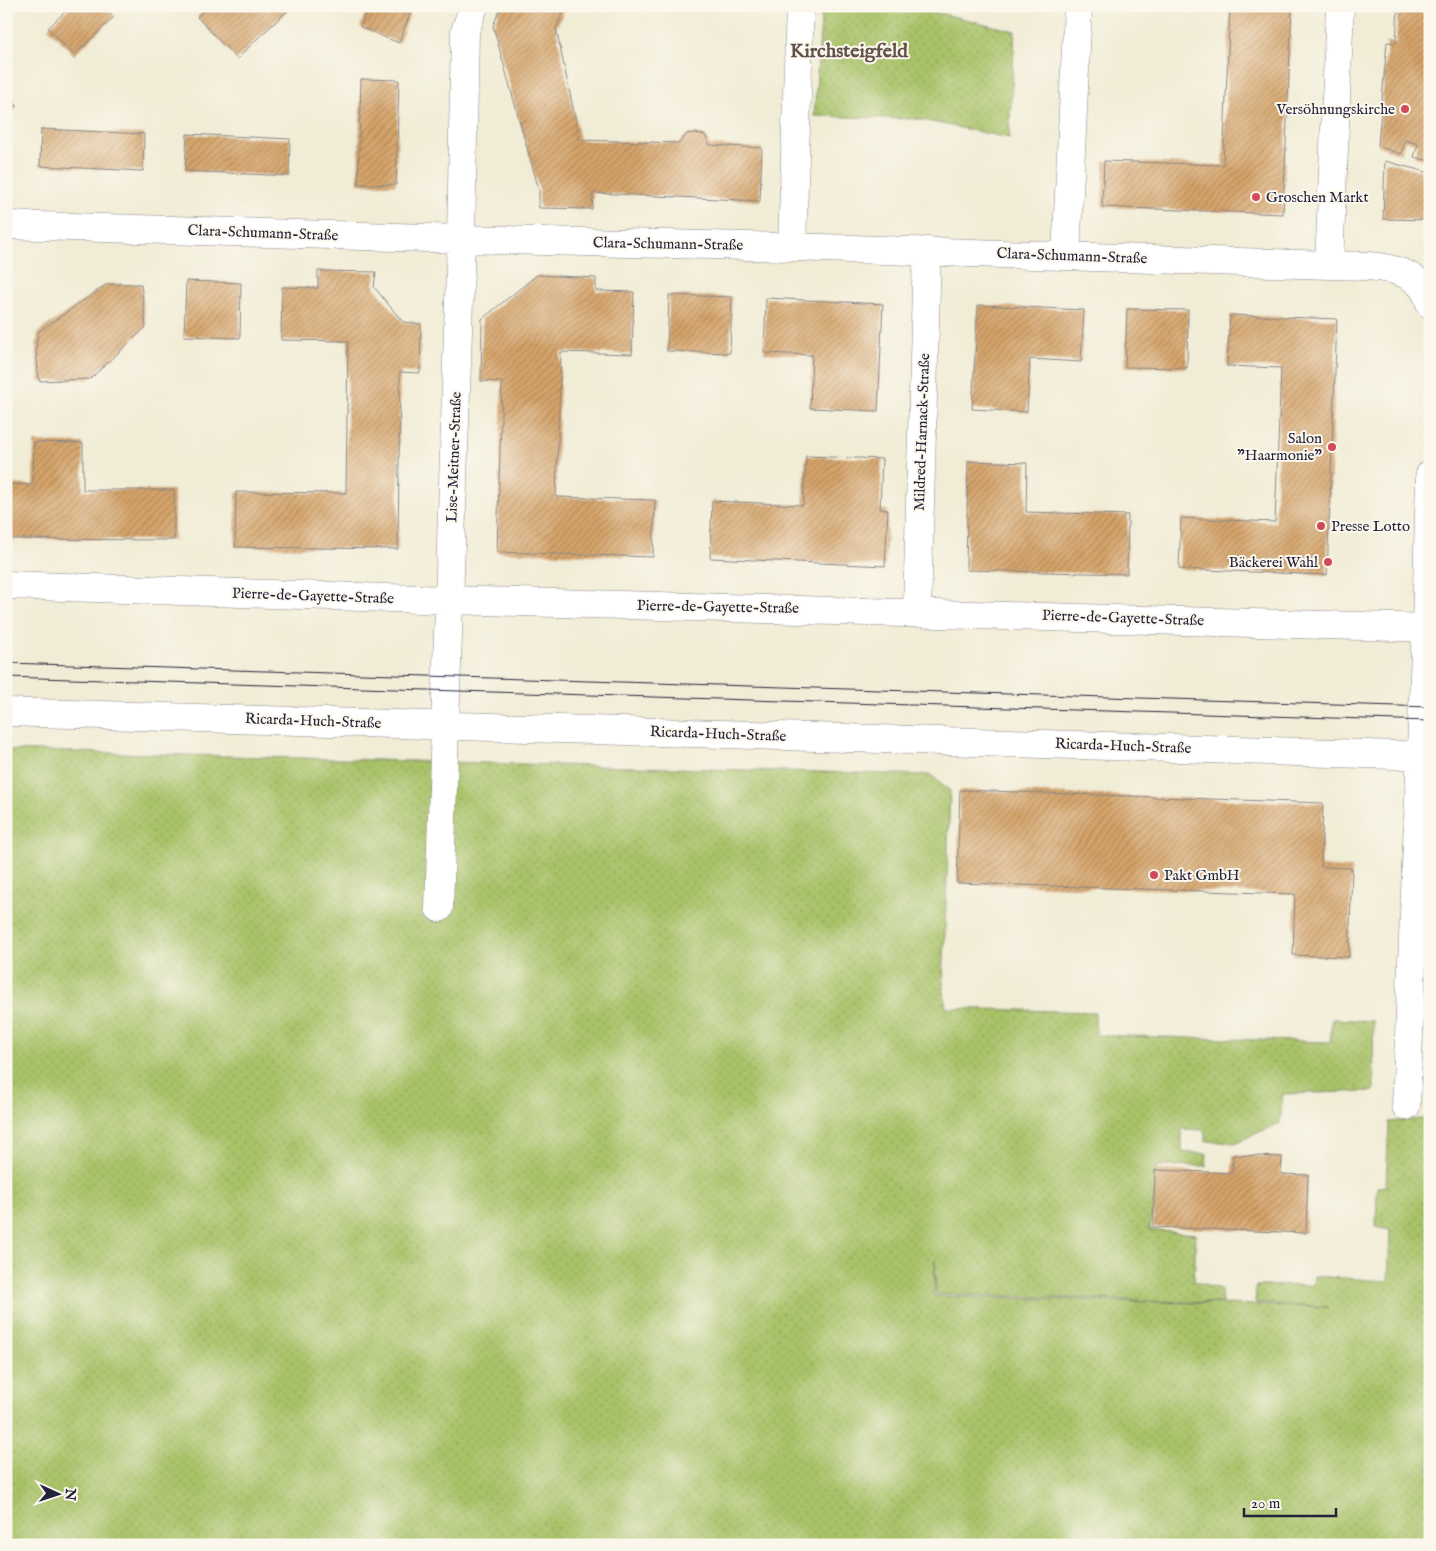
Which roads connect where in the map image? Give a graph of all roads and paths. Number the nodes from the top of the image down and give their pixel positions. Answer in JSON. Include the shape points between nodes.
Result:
{"nodes":[{"id":1,"x":474,"y":6,"type":"edge"},
{"id":2,"x":800,"y":6,"type":"edge"},
{"id":3,"x":1078,"y":6,"type":"edge"},
{"id":4,"x":1340,"y":6,"type":"edge"},
{"id":5,"x":6,"y":225,"type":"edge"},
{"id":6,"x":461,"y":239,"type":"junction"},
{"id":7,"x":792,"y":247,"type":"junction"},
{"id":8,"x":927,"y":251,"type":"junction"},
{"id":9,"x":1066,"y":256,"type":"junction"},
{"id":10,"x":1329,"y":265,"type":"junction"},
{"id":11,"x":1430,"y":304,"type":"edge"},
{"id":12,"x":1430,"y":474,"type":"edge"},
{"id":13,"x":6,"y":585,"type":"edge"},
{"id":14,"x":449,"y":600,"type":"junction"},
{"id":15,"x":917,"y":612,"type":"junction"},
{"id":16,"x":1428,"y":628,"type":"edge"},
{"id":17,"x":6,"y":712,"type":"edge"},
{"id":18,"x":1426,"y":713,"type":"edge"},
{"id":19,"x":445,"y":726,"type":"junction"},
{"id":20,"x":1425,"y":756,"type":"edge"},
{"id":21,"x":439,"y":908,"type":"dead end"},
{"id":22,"x":1406,"y":1106,"type":"dead end"}],
"edges":[{"from":1,"to":6,"type":"street","name":"Lise-Meitner-Straße","via":[[465,31]]},
{"from":2,"to":7,"type":"street"},
{"from":3,"to":9,"type":"street"},
{"from":4,"to":10,"type":"street"},
{"from":5,"to":6,"type":"street","name":"Clara-Schumann-Straße"},
{"from":6,"to":7,"type":"street","name":"Clara-Schumann-Straße"},
{"from":6,"to":14,"type":"street","name":"Lise-Meitner-Straße"},
{"from":7,"to":8,"type":"street","name":"Clara-Schumann-Straße"},
{"from":8,"to":9,"type":"street","name":"Clara-Schumann-Straße"},
{"from":8,"to":15,"type":"street","name":"Mildred-Harnack-Straße"},
{"from":9,"to":10,"type":"street","name":"Clara-Schumann-Straße"},
{"from":10,"to":11,"type":"street","name":"Clara-Schumann-Straße","via":[[1381,266],[1410,275],[1428,294]]},
{"from":12,"to":16,"type":"street"},
{"from":13,"to":14,"type":"street","name":"Pierre-de-Gayette-Straße"},
{"from":14,"to":15,"type":"street","name":"Pierre-de-Gayette-Straße"},
{"from":14,"to":19,"type":"street","name":"Lise-Meitner-Straße"},
{"from":15,"to":16,"type":"street","name":"Pierre-de-Gayette-Straße"},
{"from":16,"to":18,"type":"street"},
{"from":17,"to":19,"type":"street","name":"Ricarda-Huch-Straße"},
{"from":18,"to":20,"type":"street"},
{"from":19,"to":20,"type":"street","name":"Ricarda-Huch-Straße"},
{"from":19,"to":21,"type":"street","name":"Lise-Meitner-Straße"},
{"from":20,"to":22,"type":"street"}]}
